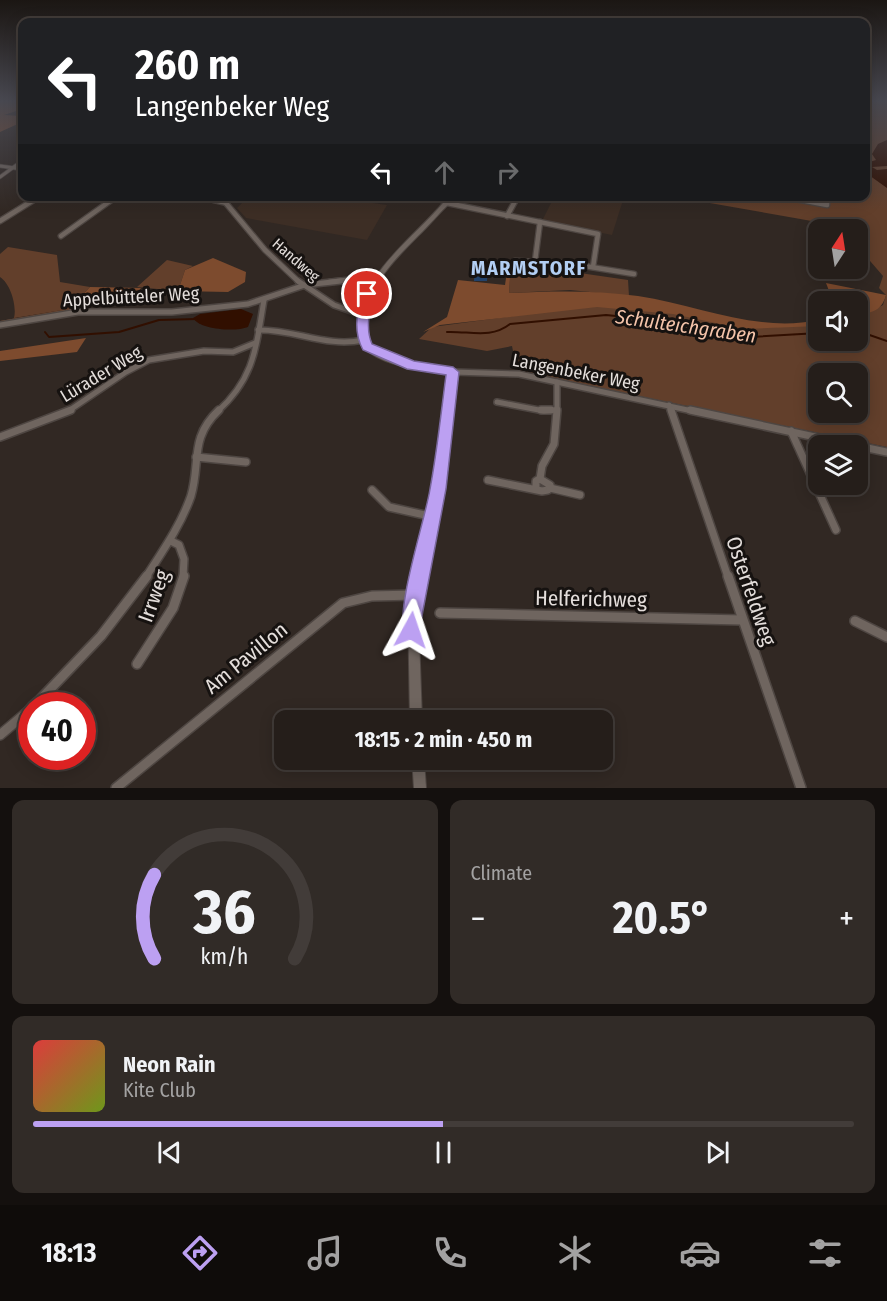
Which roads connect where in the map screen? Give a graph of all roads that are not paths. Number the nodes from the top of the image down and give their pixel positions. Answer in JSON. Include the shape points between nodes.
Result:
{"nodes":[{"id":1,"x":18,"y":164,"type":"edge"},
{"id":2,"x":0,"y":166,"type":"edge"},
{"id":3,"x":13,"y":168,"type":"junction"},
{"id":4,"x":18,"y":169,"type":"edge"},
{"id":5,"x":0,"y":177,"type":"edge"},
{"id":6,"x":32,"y":201,"type":"edge"},
{"id":7,"x":110,"y":201,"type":"edge"},
{"id":8,"x":219,"y":201,"type":"edge"},
{"id":9,"x":226,"y":201,"type":"edge"},
{"id":10,"x":440,"y":201,"type":"edge"},
{"id":11,"x":515,"y":201,"type":"edge"},
{"id":12,"x":806,"y":201,"type":"edge"},
{"id":13,"x":827,"y":201,"type":"edge"},
{"id":14,"x":228,"y":203,"type":"junction"},
{"id":15,"x":447,"y":203,"type":"junction"},
{"id":16,"x":507,"y":216,"type":"junction"},
{"id":17,"x":0,"y":221,"type":"edge"},
{"id":18,"x":540,"y":222,"type":"junction"},
{"id":19,"x":61,"y":236,"type":"dead end"},
{"id":20,"x":515,"y":261,"type":"dead end"},
{"id":21,"x":535,"y":261,"type":"junction"},
{"id":22,"x":593,"y":267,"type":"junction"},
{"id":23,"x":634,"y":274,"type":"dead end"},
{"id":24,"x":380,"y":276,"type":"junction"},
{"id":25,"x":305,"y":285,"type":"junction"},
{"id":26,"x":264,"y":300,"type":"junction"},
{"id":27,"x":363,"y":315,"type":"junction"},
{"id":28,"x":0,"y":325,"type":"edge"},
{"id":29,"x":258,"y":330,"type":"junction"},
{"id":30,"x":363,"y":340,"type":"junction"},
{"id":31,"x":255,"y":343,"type":"junction"},
{"id":32,"x":453,"y":372,"type":"junction"},
{"id":33,"x":557,"y":382,"type":"junction"},
{"id":34,"x":497,"y":402,"type":"dead end"},
{"id":35,"x":669,"y":405,"type":"junction"},
{"id":36,"x":555,"y":410,"type":"junction"},
{"id":37,"x":791,"y":431,"type":"junction"},
{"id":38,"x":809,"y":435,"type":"edge"},
{"id":39,"x":0,"y":437,"type":"edge"},
{"id":40,"x":868,"y":448,"type":"edge"},
{"id":41,"x":887,"y":452,"type":"edge"},
{"id":42,"x":196,"y":457,"type":"junction"},
{"id":43,"x":246,"y":462,"type":"dead end"},
{"id":44,"x":540,"y":478,"type":"junction"},
{"id":45,"x":488,"y":480,"type":"dead end"},
{"id":46,"x":536,"y":488,"type":"junction"},
{"id":47,"x":550,"y":488,"type":"junction"},
{"id":48,"x":372,"y":490,"type":"dead end"},
{"id":49,"x":580,"y":495,"type":"dead end"},
{"id":50,"x":434,"y":517,"type":"junction"},
{"id":51,"x":836,"y":530,"type":"dead end"},
{"id":52,"x":171,"y":541,"type":"junction"},
{"id":53,"x":415,"y":595,"type":"junction"},
{"id":54,"x":440,"y":614,"type":"dead end"},
{"id":55,"x":742,"y":620,"type":"junction"},
{"id":56,"x":855,"y":621,"type":"dead end"},
{"id":57,"x":887,"y":637,"type":"edge"},
{"id":58,"x":137,"y":664,"type":"dead end"},
{"id":59,"x":47,"y":692,"type":"edge"},
{"id":60,"x":415,"y":710,"type":"edge"},
{"id":61,"x":18,"y":720,"type":"edge"},
{"id":62,"x":0,"y":735,"type":"edge"},
{"id":63,"x":419,"y":770,"type":"edge"},
{"id":64,"x":116,"y":788,"type":"edge"},
{"id":65,"x":420,"y":788,"type":"edge"},
{"id":66,"x":801,"y":788,"type":"edge"}],
"edges":[{"from":1,"to":3,"type":"street"},
{"from":2,"to":3,"type":"street"},
{"from":3,"to":4,"type":"street"},
{"from":3,"to":5,"type":"street"},
{"from":6,"to":17,"type":"street"},
{"from":7,"to":19,"type":"street"},
{"from":8,"to":14,"type":"street","name":"Handweg"},
{"from":9,"to":14,"type":"street","name":"Handweg"},
{"from":10,"to":15,"type":"street"},
{"from":11,"to":16,"type":"street"},
{"from":12,"to":13,"type":"street","via":[[827,205]]},
{"from":14,"to":25,"type":"street","name":"Handweg","via":[[273,260]]},
{"from":15,"to":16,"type":"street"},
{"from":15,"to":24,"type":"street"},
{"from":16,"to":18,"type":"street"},
{"from":18,"to":21,"type":"street"},
{"from":18,"to":22,"type":"street","via":[[598,234]]},
{"from":20,"to":21,"type":"street"},
{"from":21,"to":22,"type":"street"},
{"from":22,"to":23,"type":"street"},
{"from":24,"to":25,"type":"street","name":"Appelbütteler Weg"},
{"from":24,"to":27,"type":"street","via":[[367,294]]},
{"from":25,"to":26,"type":"street","name":"Appelbütteler Weg"},
{"from":25,"to":27,"type":"street","name":"Handweg","via":[[326,303]]},
{"from":26,"to":28,"type":"street","name":"Appelbütteler Weg","via":[[172,312],[78,312]]},
{"from":26,"to":29,"type":"street"},
{"from":27,"to":30,"type":"street"},
{"from":29,"to":30,"type":"street","via":[[348,343]]},
{"from":29,"to":31,"type":"street"},
{"from":30,"to":32,"type":"street","name":"Langenbeker Weg","via":[[372,351],[399,362]]},
{"from":31,"to":39,"type":"street","name":"Lürader Weg","via":[[233,352],[204,351],[149,360],[75,409]]},
{"from":31,"to":42,"type":"street","via":[[242,385],[209,418],[200,434]]},
{"from":32,"to":33,"type":"street","name":"Langenbeker Weg","via":[[519,374]]},
{"from":32,"to":50,"type":"street"},
{"from":33,"to":35,"type":"street","name":"Langenbeker Weg"},
{"from":33,"to":36,"type":"street"},
{"from":34,"to":36,"type":"street"},
{"from":35,"to":37,"type":"street","name":"Langenbeker Weg"},
{"from":35,"to":55,"type":"street","name":"Osterfeldweg"},
{"from":36,"to":44,"type":"street","via":[[559,419],[554,448],[540,466]]},
{"from":37,"to":38,"type":"street","name":"Langenbeker Weg"},
{"from":37,"to":51,"type":"street"},
{"from":40,"to":41,"type":"street","name":"Langenbeker Weg"},
{"from":42,"to":43,"type":"street"},
{"from":42,"to":52,"type":"street","via":[[196,480]]},
{"from":44,"to":46,"type":"street"},
{"from":44,"to":47,"type":"street","via":[[548,481]]},
{"from":45,"to":46,"type":"street"},
{"from":46,"to":47,"type":"street","via":[[542,492]]},
{"from":47,"to":49,"type":"street"},
{"from":48,"to":50,"type":"street","via":[[389,507]]},
{"from":50,"to":53,"type":"street"},
{"from":52,"to":58,"type":"street","name":"Irrweg","via":[[179,545],[184,556],[179,589],[164,628]]},
{"from":52,"to":59,"type":"street","via":[[100,636]]},
{"from":53,"to":60,"type":"street","via":[[411,630]]},
{"from":53,"to":64,"type":"street","name":"Am Pavillon","via":[[372,596],[343,603]]},
{"from":54,"to":55,"type":"street","name":"Helferichweg"},
{"from":55,"to":66,"type":"street","name":"Osterfeldweg"},
{"from":56,"to":57,"type":"street"},
{"from":61,"to":62,"type":"street"},
{"from":63,"to":65,"type":"street"}]}
